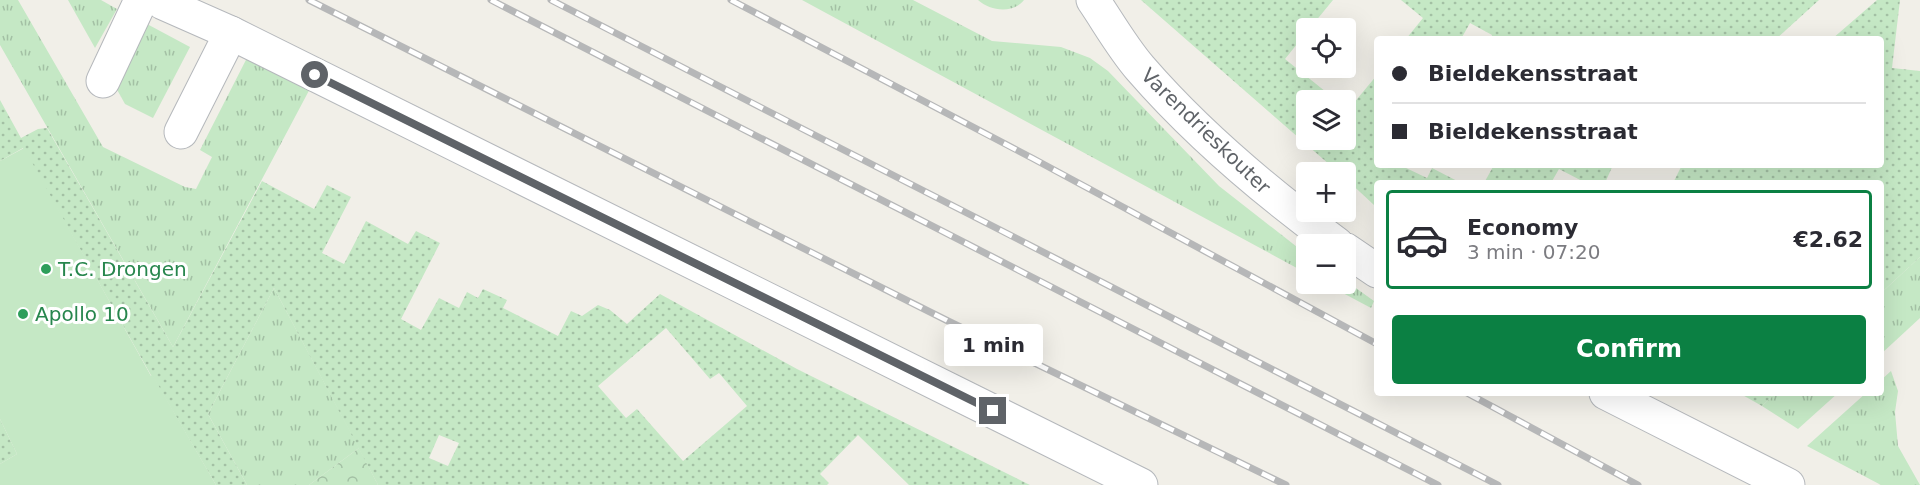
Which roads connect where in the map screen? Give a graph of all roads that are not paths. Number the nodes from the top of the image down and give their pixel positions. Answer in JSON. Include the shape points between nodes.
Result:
{"nodes":[{"id":1,"x":1093,"y":0,"type":"edge"},
{"id":2,"x":154,"y":1,"type":"edge"},
{"id":3,"x":231,"y":33,"type":"junction"},
{"id":4,"x":103,"y":81,"type":"dead end"},
{"id":5,"x":181,"y":132,"type":"dead end"},
{"id":6,"x":1323,"y":234,"type":"edge"},
{"id":7,"x":1356,"y":257,"type":"edge"},
{"id":8,"x":1374,"y":269,"type":"edge"},
{"id":9,"x":1612,"y":396,"type":"edge"},
{"id":10,"x":1141,"y":485,"type":"edge"},
{"id":11,"x":1788,"y":485,"type":"edge"}],
"edges":[{"from":1,"to":6,"type":"street","name":"Varendrieskouter","via":[[1139,67],[1190,119],[1238,166]]},
{"from":2,"to":3,"type":"street"},
{"from":2,"to":4,"type":"street"},
{"from":3,"to":5,"type":"street"},
{"from":3,"to":10,"type":"street"},
{"from":7,"to":8,"type":"street"},
{"from":9,"to":11,"type":"street"}]}
